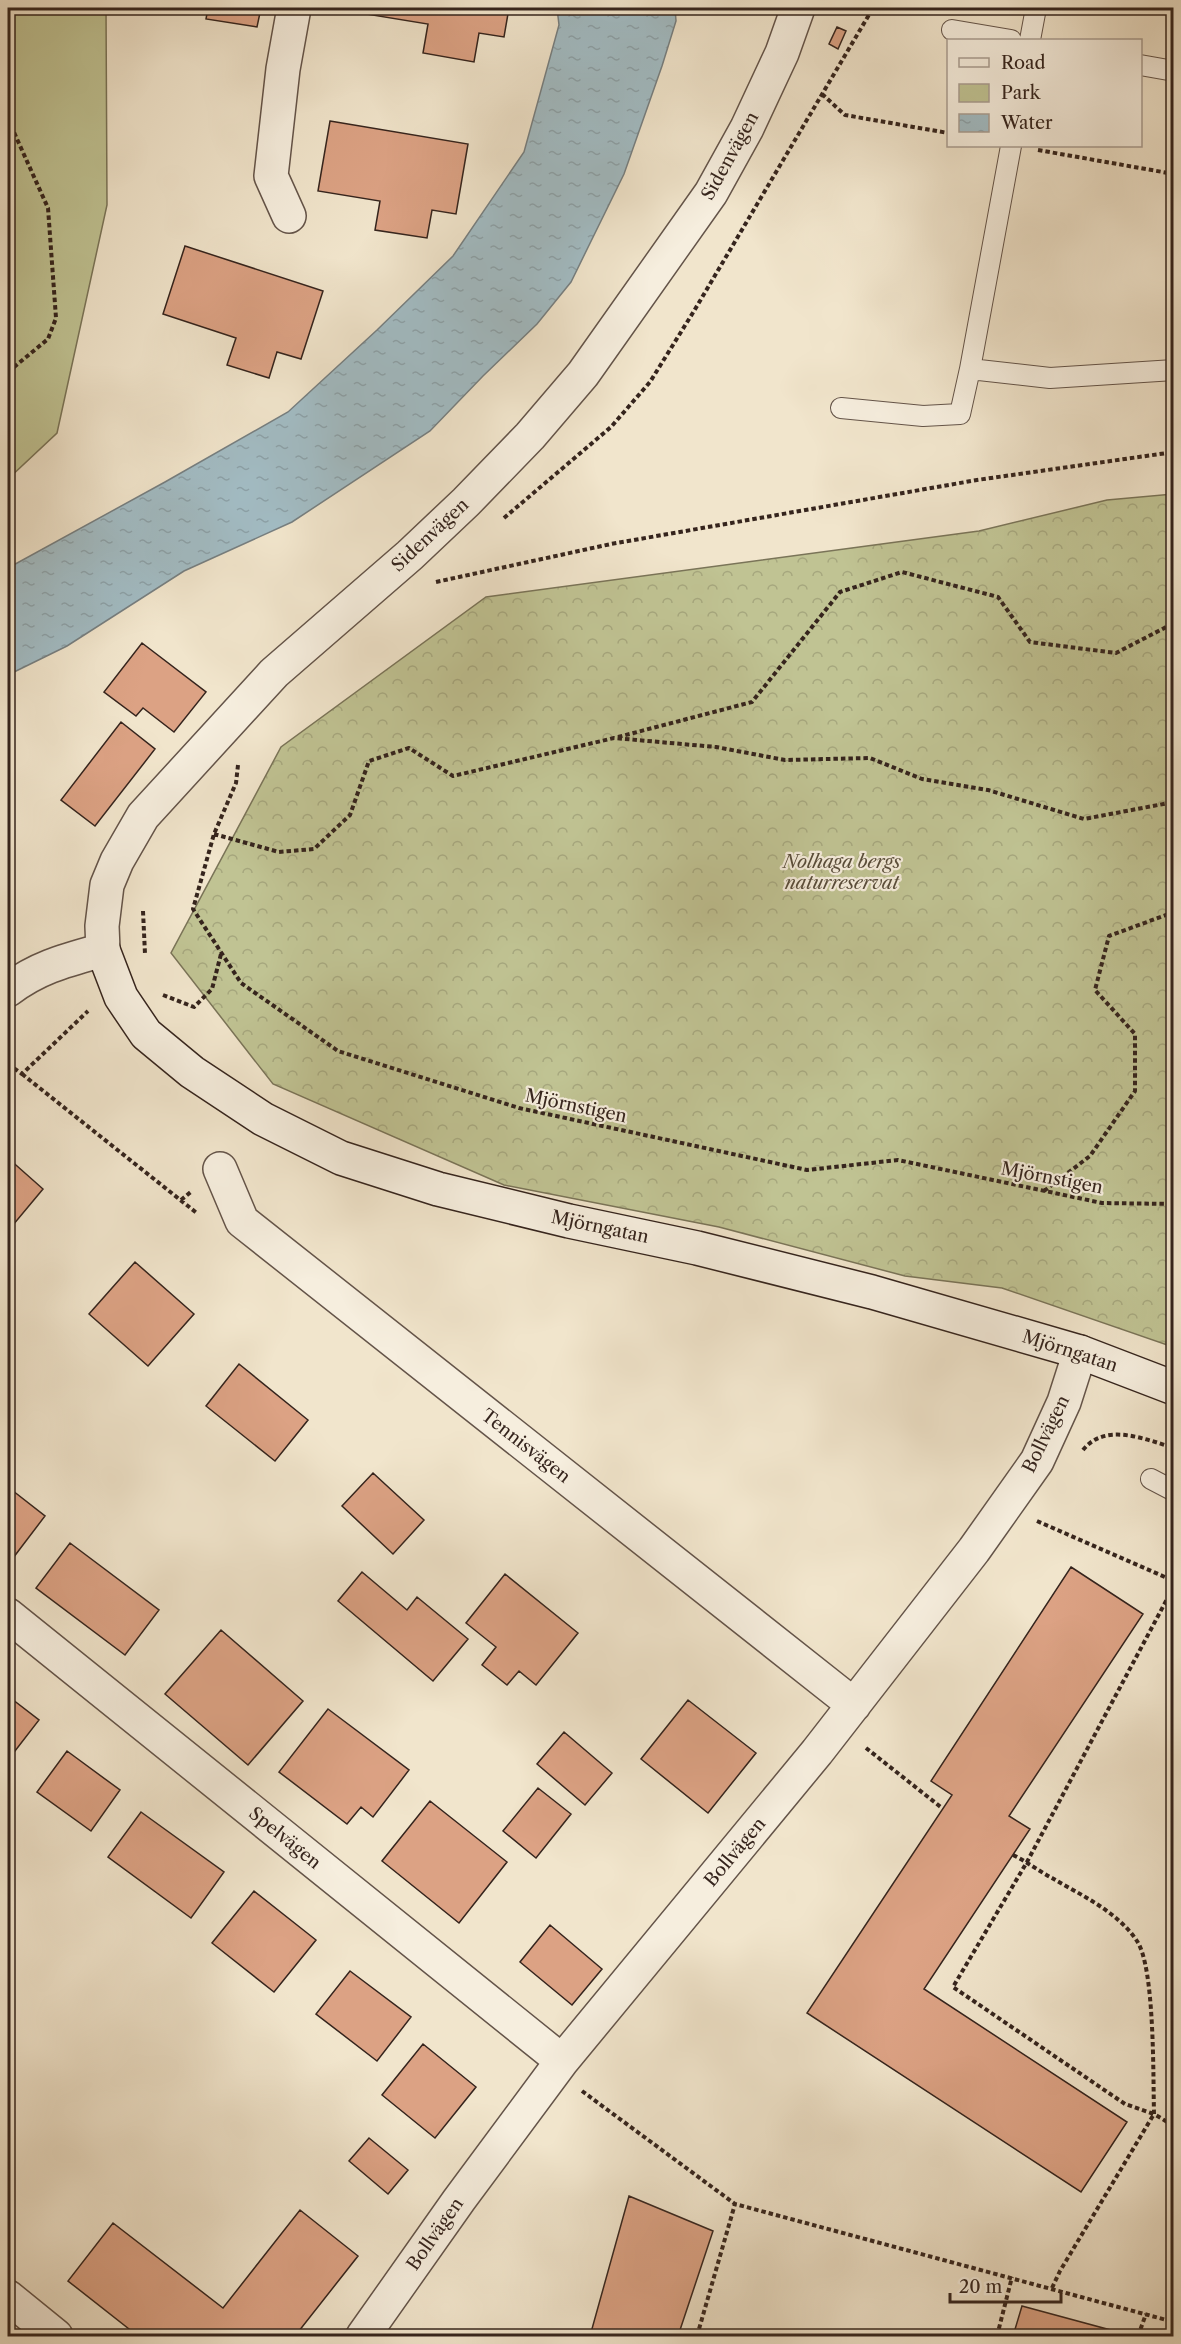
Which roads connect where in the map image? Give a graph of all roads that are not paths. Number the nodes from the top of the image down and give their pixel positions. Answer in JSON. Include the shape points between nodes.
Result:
{"nodes":[{"id":1,"x":294,"y":8,"type":"edge"},
{"id":2,"x":798,"y":8,"type":"edge"},
{"id":3,"x":1035,"y":8,"type":"edge"},
{"id":4,"x":952,"y":30,"type":"dead end"},
{"id":5,"x":1005,"y":39,"type":"edge"},
{"id":6,"x":1030,"y":39,"type":"edge"},
{"id":7,"x":1142,"y":65,"type":"edge"},
{"id":8,"x":1173,"y":71,"type":"edge"},
{"id":9,"x":1011,"y":147,"type":"edge"},
{"id":10,"x":289,"y":216,"type":"dead end"},
{"id":11,"x":970,"y":369,"type":"junction"},
{"id":12,"x":1173,"y":370,"type":"edge"},
{"id":13,"x":841,"y":408,"type":"dead end"},
{"id":14,"x":103,"y":950,"type":"junction"},
{"id":15,"x":8,"y":990,"type":"edge"},
{"id":16,"x":220,"y":1169,"type":"dead end"},
{"id":17,"x":1080,"y":1352,"type":"junction"},
{"id":18,"x":1173,"y":1388,"type":"edge"},
{"id":19,"x":1151,"y":1479,"type":"dead end"},
{"id":20,"x":1173,"y":1491,"type":"edge"},
{"id":21,"x":8,"y":1615,"type":"edge"},
{"id":22,"x":854,"y":1705,"type":"junction"},
{"id":23,"x":559,"y":2065,"type":"junction"},
{"id":24,"x":8,"y":2297,"type":"edge"},
{"id":25,"x":56,"y":2337,"type":"edge"},
{"id":26,"x":363,"y":2337,"type":"edge"}],
"edges":[{"from":1,"to":10,"type":"street","via":[[271,176]]},
{"from":2,"to":14,"type":"street","name":"Sidenvägen","via":[[747,128],[711,193],[583,374],[466,502],[274,673],[143,816],[107,885]]},
{"from":3,"to":6,"type":"lane"},
{"from":4,"to":5,"type":"lane"},
{"from":7,"to":8,"type":"lane"},
{"from":9,"to":11,"type":"lane"},
{"from":11,"to":12,"type":"lane","via":[[1050,378]]},
{"from":11,"to":13,"type":"lane","via":[[960,414],[923,416]]},
{"from":14,"to":15,"type":"street","via":[[28,974]]},
{"from":14,"to":17,"type":"street","name":"Mjörngatan","via":[[121,997],[146,1034],[192,1072],[263,1119],[341,1158],[438,1189],[872,1292]]},
{"from":16,"to":22,"type":"street","name":"Tennisvägen","via":[[242,1221]]},
{"from":17,"to":18,"type":"street","name":"Mjörngatan"},
{"from":17,"to":22,"type":"street","name":"Bollvägen","via":[[1064,1402],[1037,1461],[974,1550]]},
{"from":19,"to":20,"type":"lane"},
{"from":21,"to":23,"type":"street","name":"Spelvägen"},
{"from":22,"to":23,"type":"street","name":"Bollvägen"},
{"from":23,"to":26,"type":"street","name":"Bollvägen"},
{"from":24,"to":25,"type":"street"}]}
